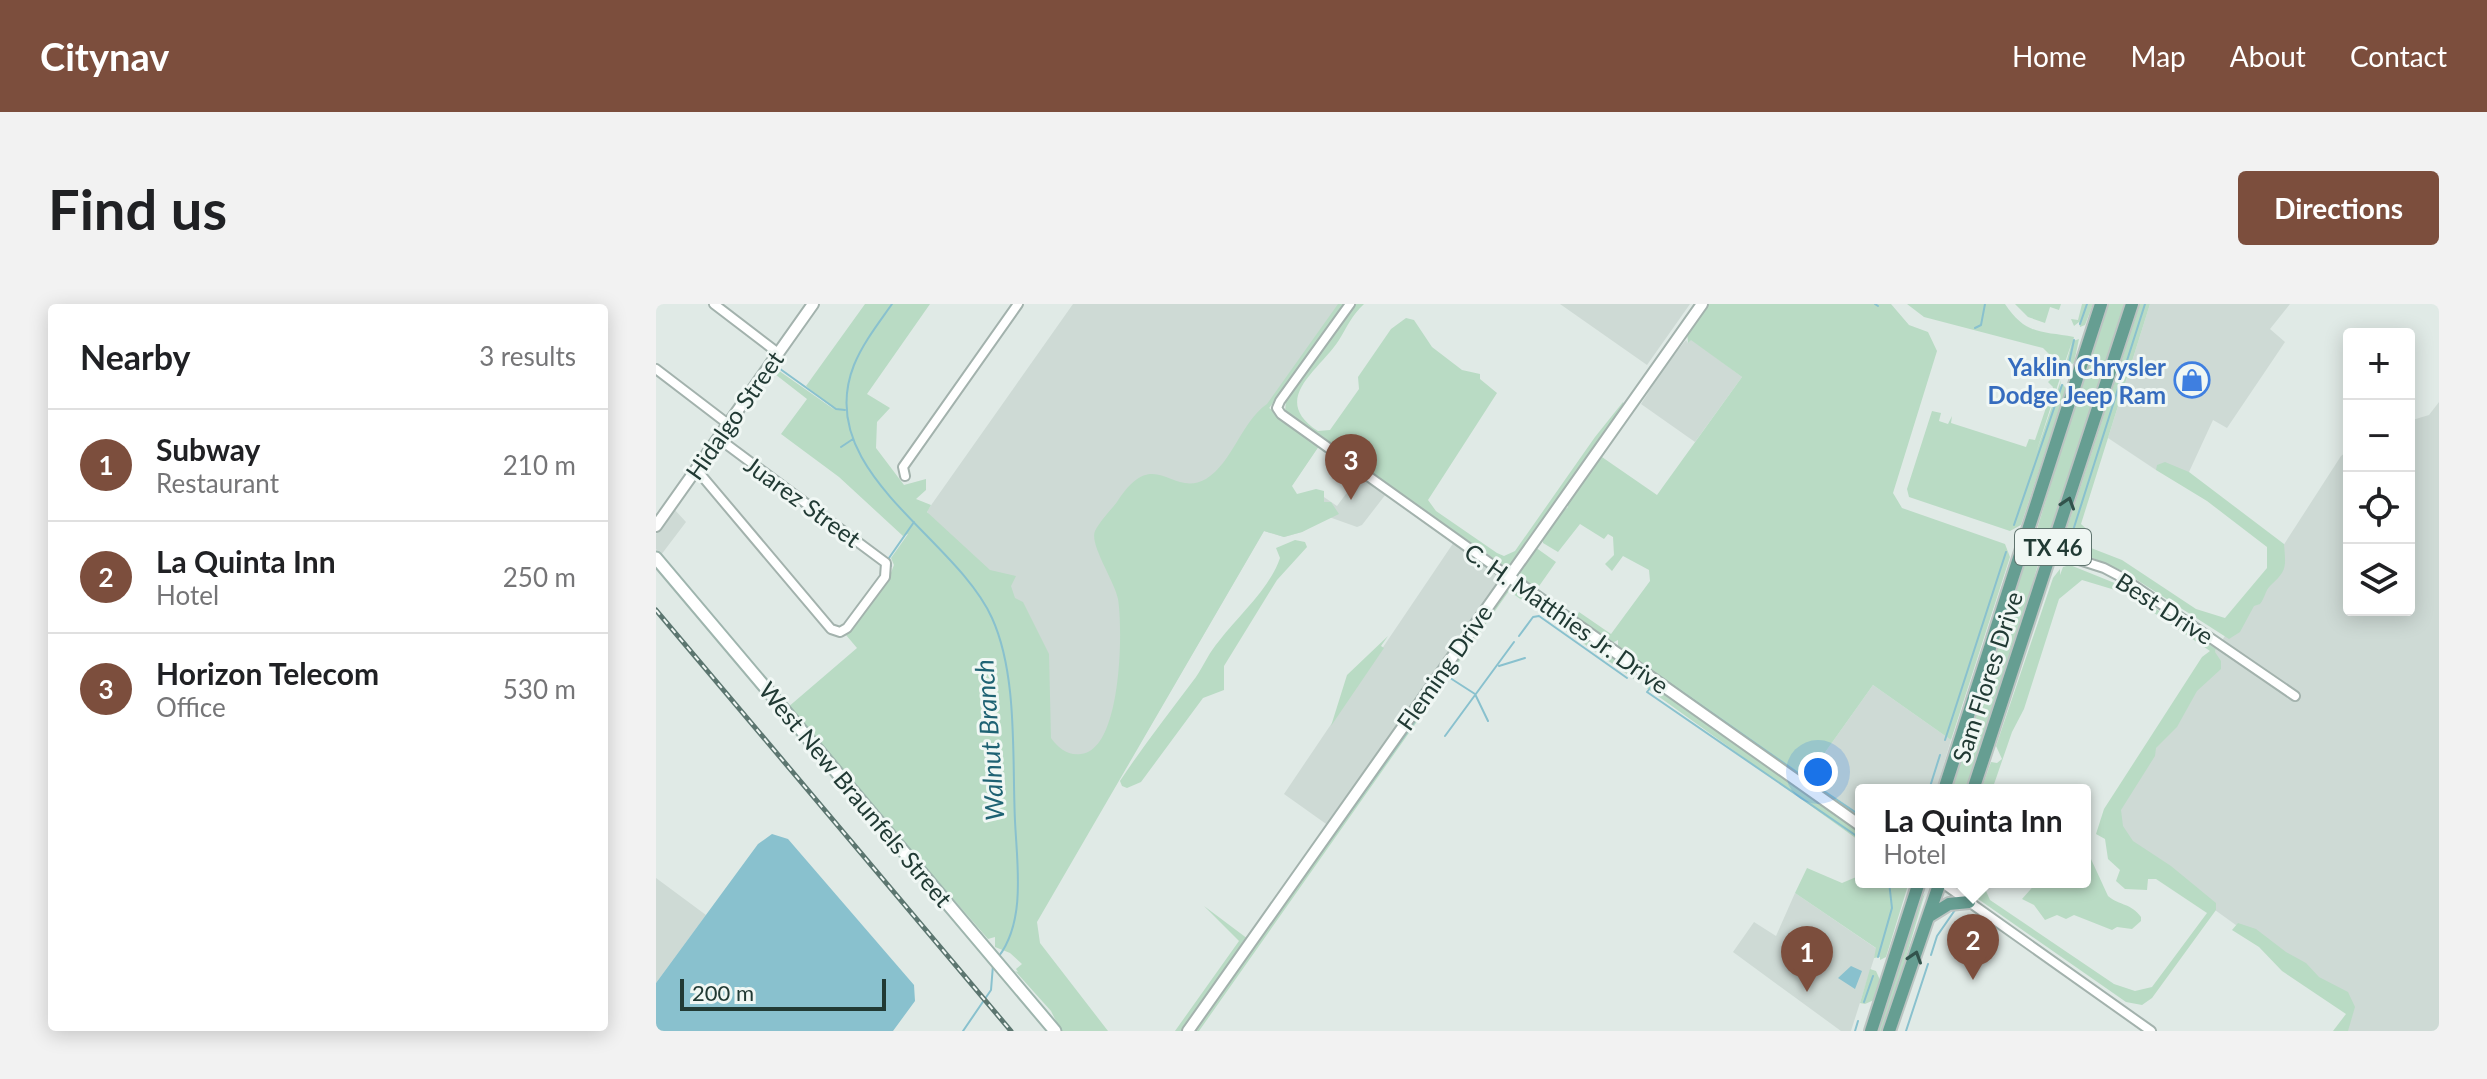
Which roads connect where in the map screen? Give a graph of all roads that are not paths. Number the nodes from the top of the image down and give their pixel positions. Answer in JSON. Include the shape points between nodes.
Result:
{"nodes":[{"id":1,"x":714,"y":304,"type":"edge"},
{"id":2,"x":813,"y":304,"type":"edge"},
{"id":3,"x":1018,"y":304,"type":"edge"},
{"id":4,"x":1350,"y":304,"type":"edge"},
{"id":5,"x":1702,"y":304,"type":"edge"},
{"id":6,"x":2101,"y":304,"type":"edge"},
{"id":7,"x":2132,"y":304,"type":"edge"},
{"id":8,"x":778,"y":353,"type":"junction"},
{"id":9,"x":656,"y":369,"type":"edge"},
{"id":10,"x":728,"y":424,"type":"junction"},
{"id":11,"x":718,"y":438,"type":"junction"},
{"id":12,"x":696,"y":469,"type":"junction"},
{"id":13,"x":905,"y":476,"type":"dead end"},
{"id":14,"x":656,"y":526,"type":"edge"},
{"id":15,"x":2023,"y":542,"type":"junction"},
{"id":16,"x":2052,"y":550,"type":"junction"},
{"id":17,"x":656,"y":558,"type":"edge"},
{"id":18,"x":1508,"y":576,"type":"junction"},
{"id":19,"x":2295,"y":696,"type":"dead end"},
{"id":20,"x":1946,"y":784,"type":"edge"},
{"id":21,"x":1975,"y":784,"type":"edge"},
{"id":22,"x":1855,"y":822,"type":"edge"},
{"id":23,"x":1917,"y":888,"type":"edge"},
{"id":24,"x":1938,"y":888,"type":"edge"},
{"id":25,"x":1949,"y":888,"type":"edge"},
{"id":26,"x":1969,"y":902,"type":"junction"},
{"id":27,"x":1928,"y":917,"type":"junction"},
{"id":28,"x":1055,"y":1031,"type":"edge"},
{"id":29,"x":1188,"y":1031,"type":"edge"},
{"id":30,"x":1871,"y":1031,"type":"edge"},
{"id":31,"x":1889,"y":1031,"type":"edge"},
{"id":32,"x":2151,"y":1031,"type":"edge"}],
"edges":[{"from":1,"to":8,"type":"street"},
{"from":2,"to":8,"type":"street","name":"Hidalgo Street"},
{"from":3,"to":13,"type":"street","via":[[905,465]]},
{"from":4,"to":18,"type":"street","name":"C. H. Matthies Jr. Drive","via":[[1277,408]]},
{"from":5,"to":18,"type":"street","name":"Fleming Drive"},
{"from":6,"to":15,"type":"main road","name":"Sam Flores Drive","number":"TX 46"},
{"from":16,"to":7,"type":"main road","name":"Sam Flores Drive","number":"TX 46","one_way":true},
{"from":8,"to":10,"type":"street","name":"Hidalgo Street"},
{"from":9,"to":10,"type":"street"},
{"from":10,"to":11,"type":"street","name":"Hidalgo Street"},
{"from":11,"to":12,"type":"street","name":"Hidalgo Street"},
{"from":11,"to":12,"type":"street","name":"Juarez Street","via":[[887,566],[885,577],[850,625],[837,632],[827,625]]},
{"from":12,"to":14,"type":"street","name":"Hidalgo Street"},
{"from":15,"to":16,"type":"street","name":"Best Drive"},
{"from":15,"to":20,"type":"main road","name":"Sam Flores Drive","number":"TX 46"},
{"from":16,"to":19,"type":"street","name":"Best Drive","via":[[2135,585]]},
{"from":16,"to":21,"type":"main road","name":"Sam Flores Drive","number":"TX 46"},
{"from":17,"to":28,"type":"main road","name":"West New Braunfels Street"},
{"from":18,"to":22,"type":"street","name":"C. H. Matthies Jr. Drive"},
{"from":18,"to":29,"type":"street","name":"Fleming Drive"},
{"from":23,"to":30,"type":"main road"},
{"from":24,"to":27,"type":"main road"},
{"from":25,"to":26,"type":"street"},
{"from":26,"to":27,"type":"main road","via":[[1949,904]]},
{"from":26,"to":32,"type":"street"},
{"from":31,"to":27,"type":"main road","one_way":true}]}
